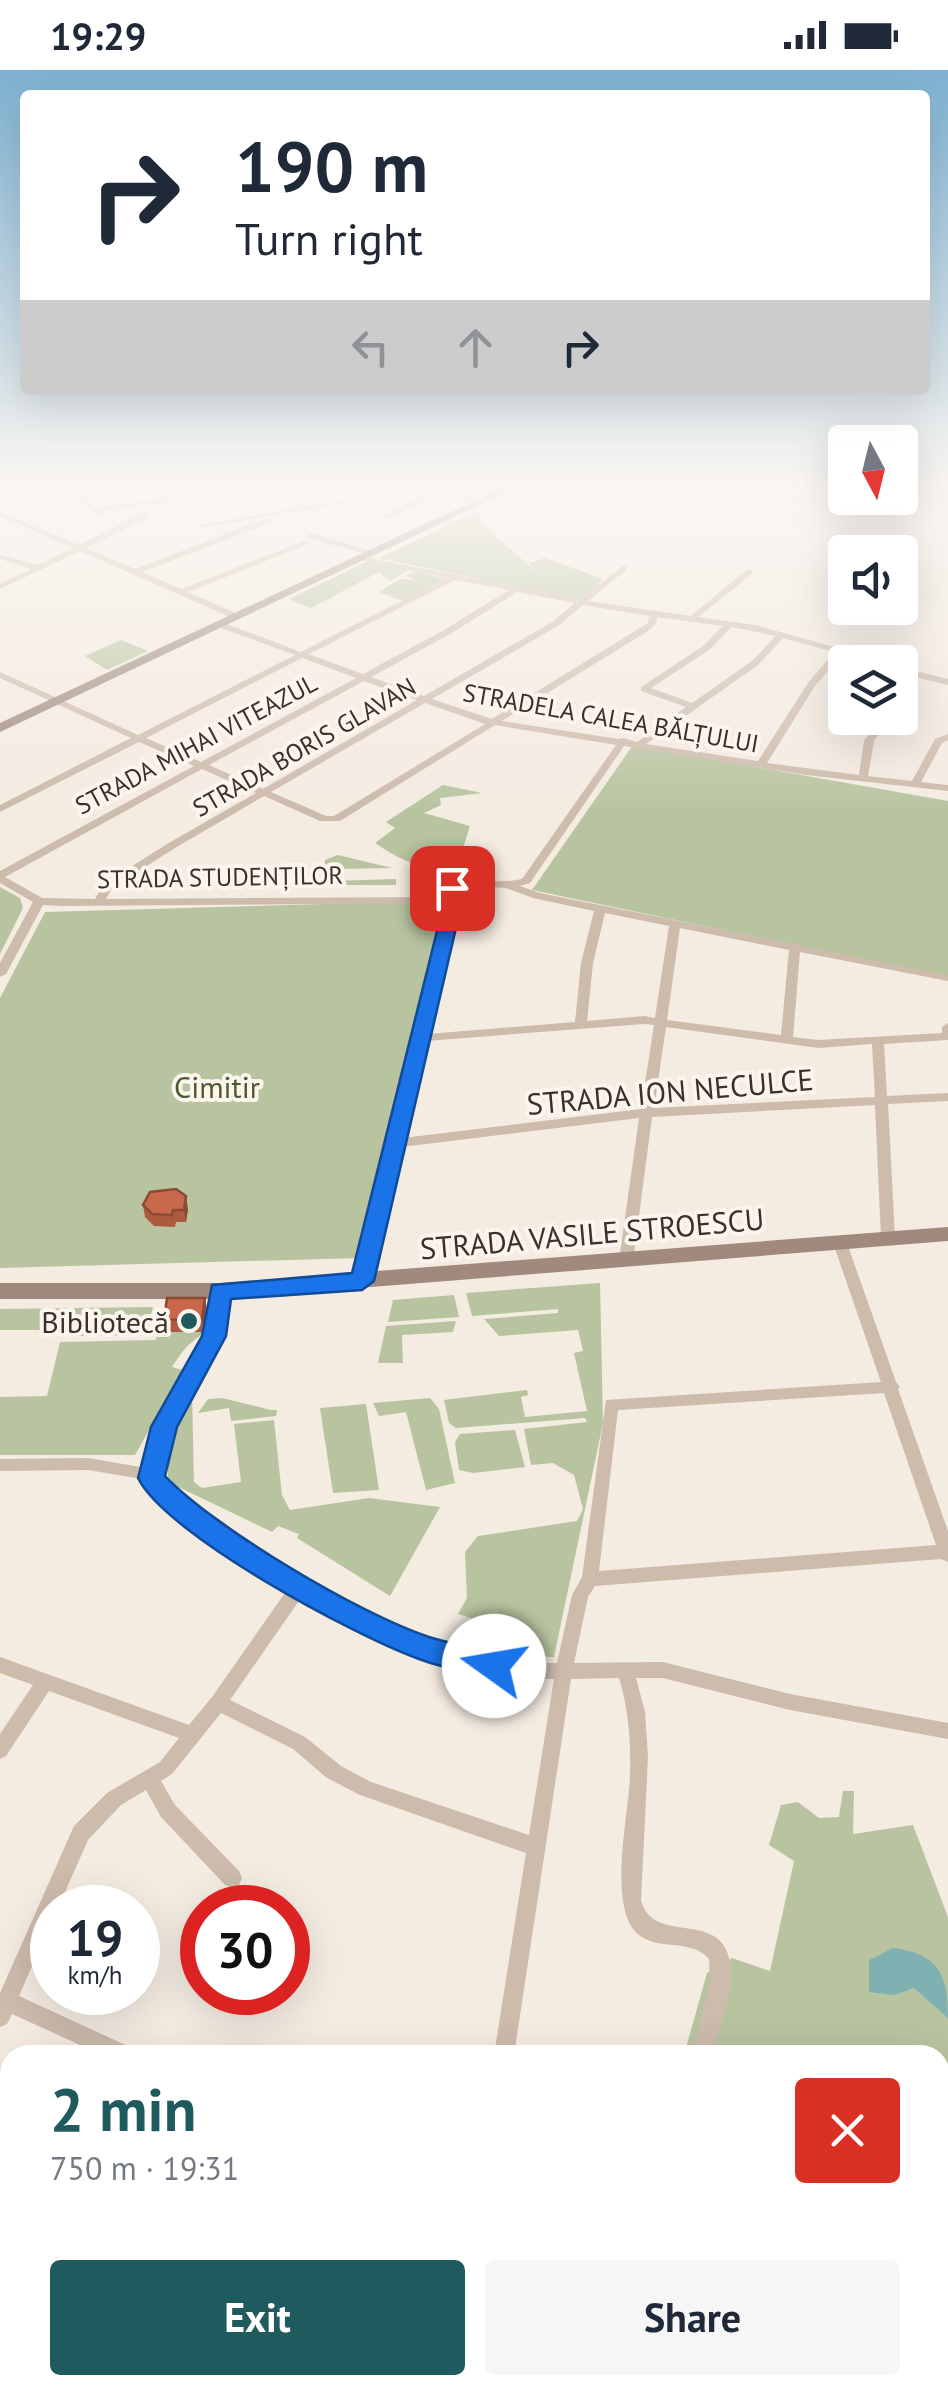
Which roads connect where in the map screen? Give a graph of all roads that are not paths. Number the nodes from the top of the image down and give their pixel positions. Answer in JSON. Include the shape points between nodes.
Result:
{"nodes":[{"id":1,"x":188,"y":594,"type":"edge"},
{"id":2,"x":285,"y":594,"type":"edge"},
{"id":3,"x":421,"y":594,"type":"edge"},
{"id":4,"x":506,"y":594,"type":"edge"},
{"id":5,"x":545,"y":594,"type":"edge"},
{"id":6,"x":593,"y":594,"type":"edge"},
{"id":7,"x":721,"y":594,"type":"edge"},
{"id":8,"x":584,"y":602,"type":"junction"},
{"id":9,"x":653,"y":615,"type":"junction"},
{"id":10,"x":694,"y":616,"type":"junction"},
{"id":11,"x":237,"y":617,"type":"junction"},
{"id":12,"x":730,"y":624,"type":"junction"},
{"id":13,"x":221,"y":625,"type":"junction"},
{"id":14,"x":782,"y":635,"type":"junction"},
{"id":15,"x":828,"y":646,"type":"edge"},
{"id":16,"x":302,"y":656,"type":"junction"},
{"id":17,"x":828,"y":665,"type":"edge"},
{"id":18,"x":0,"y":675,"type":"edge"},
{"id":19,"x":918,"y":676,"type":"edge"},
{"id":20,"x":360,"y":678,"type":"junction"},
{"id":21,"x":948,"y":682,"type":"edge"},
{"id":22,"x":56,"y":702,"type":"junction"},
{"id":23,"x":423,"y":702,"type":"junction"},
{"id":24,"x":692,"y":706,"type":"junction"},
{"id":25,"x":490,"y":722,"type":"junction"},
{"id":26,"x":0,"y":728,"type":"edge"},
{"id":27,"x":874,"y":735,"type":"edge"},
{"id":28,"x":948,"y":738,"type":"edge"},
{"id":29,"x":140,"y":739,"type":"junction"},
{"id":30,"x":623,"y":741,"type":"junction"},
{"id":31,"x":641,"y":743,"type":"junction"},
{"id":32,"x":762,"y":763,"type":"junction"},
{"id":33,"x":195,"y":765,"type":"junction"},
{"id":34,"x":864,"y":778,"type":"junction"},
{"id":35,"x":914,"y":785,"type":"junction"},
{"id":36,"x":948,"y":788,"type":"edge"},
{"id":37,"x":265,"y":793,"type":"junction"},
{"id":38,"x":0,"y":809,"type":"edge"},
{"id":39,"x":0,"y":877,"type":"edge"},
{"id":40,"x":509,"y":886,"type":"junction"},
{"id":41,"x":39,"y":900,"type":"junction"},
{"id":42,"x":100,"y":900,"type":"junction"},
{"id":43,"x":447,"y":900,"type":"junction"},
{"id":44,"x":600,"y":908,"type":"junction"},
{"id":45,"x":675,"y":924,"type":"junction"},
{"id":46,"x":795,"y":948,"type":"junction"},
{"id":47,"x":0,"y":974,"type":"edge"},
{"id":48,"x":948,"y":978,"type":"edge"},
{"id":49,"x":662,"y":1021,"type":"junction"},
{"id":50,"x":582,"y":1024,"type":"junction"},
{"id":51,"x":948,"y":1027,"type":"edge"},
{"id":52,"x":422,"y":1038,"type":"junction"},
{"id":53,"x":787,"y":1040,"type":"junction"},
{"id":54,"x":878,"y":1041,"type":"junction"},
{"id":55,"x":948,"y":1097,"type":"edge"},
{"id":56,"x":882,"y":1100,"type":"junction"},
{"id":57,"x":643,"y":1113,"type":"junction"},
{"id":58,"x":396,"y":1143,"type":"junction"},
{"id":59,"x":948,"y":1234,"type":"edge"},
{"id":60,"x":888,"y":1238,"type":"junction"},
{"id":61,"x":840,"y":1242,"type":"junction"},
{"id":62,"x":626,"y":1261,"type":"junction"},
{"id":63,"x":362,"y":1281,"type":"junction"},
{"id":64,"x":0,"y":1291,"type":"edge"},
{"id":65,"x":221,"y":1291,"type":"junction"},
{"id":66,"x":892,"y":1387,"type":"junction"},
{"id":67,"x":0,"y":1465,"type":"edge"},
{"id":68,"x":151,"y":1478,"type":"junction"},
{"id":69,"x":948,"y":1552,"type":"edge"},
{"id":70,"x":590,"y":1578,"type":"junction"},
{"id":71,"x":300,"y":1586,"type":"junction"},
{"id":72,"x":0,"y":1664,"type":"edge"},
{"id":73,"x":564,"y":1670,"type":"junction"},
{"id":74,"x":625,"y":1670,"type":"junction"},
{"id":75,"x":45,"y":1682,"type":"junction"},
{"id":76,"x":218,"y":1703,"type":"junction"},
{"id":77,"x":948,"y":1731,"type":"edge"},
{"id":78,"x":194,"y":1734,"type":"junction"},
{"id":79,"x":0,"y":1750,"type":"edge"},
{"id":80,"x":151,"y":1780,"type":"junction"},
{"id":81,"x":537,"y":1847,"type":"junction"},
{"id":82,"x":232,"y":1878,"type":"dead end"},
{"id":83,"x":4,"y":2009,"type":"edge"},
{"id":84,"x":99,"y":2045,"type":"edge"},
{"id":85,"x":506,"y":2045,"type":"edge"},
{"id":86,"x":705,"y":2045,"type":"edge"}],
"edges":[{"from":1,"to":11,"type":"street"},
{"from":2,"to":11,"type":"main road"},
{"from":3,"to":16,"type":"street"},
{"from":4,"to":20,"type":"street","name":"STRADA MIHAI VITEAZUL"},
{"from":5,"to":8,"type":"street"},
{"from":6,"to":8,"type":"street","name":"STRADA BORIS GLAVAN"},
{"from":7,"to":10,"type":"street"},
{"from":8,"to":9,"type":"street"},
{"from":8,"to":23,"type":"street","name":"STRADA BORIS GLAVAN"},
{"from":9,"to":10,"type":"street"},
{"from":9,"to":25,"type":"street","via":[[652,624]]},
{"from":10,"to":12,"type":"street"},
{"from":11,"to":13,"type":"main road"},
{"from":12,"to":14,"type":"street"},
{"from":12,"to":24,"type":"street","via":[[644,689]]},
{"from":13,"to":16,"type":"street","name":"STRADELA CALEA BĂLȚULUI"},
{"from":13,"to":22,"type":"main road"},
{"from":14,"to":15,"type":"street"},
{"from":14,"to":24,"type":"street","via":[[755,663]]},
{"from":16,"to":20,"type":"street","name":"STRADELA CALEA BĂLȚULUI"},
{"from":16,"to":29,"type":"street"},
{"from":17,"to":32,"type":"street"},
{"from":18,"to":22,"type":"street"},
{"from":19,"to":21,"type":"street"},
{"from":20,"to":23,"type":"street","name":"STRADELA CALEA BĂLȚULUI"},
{"from":20,"to":33,"type":"street","name":"STRADA MIHAI VITEAZUL"},
{"from":22,"to":26,"type":"main road"},
{"from":22,"to":29,"type":"street"},
{"from":23,"to":25,"type":"street","name":"STRADELA CALEA BĂLȚULUI"},
{"from":23,"to":37,"type":"street","name":"STRADA BORIS GLAVAN"},
{"from":24,"to":31,"type":"street"},
{"from":25,"to":30,"type":"street","name":"STRADELA CALEA BĂLȚULUI"},
{"from":25,"to":37,"type":"street","via":[[330,820]]},
{"from":27,"to":34,"type":"street"},
{"from":28,"to":35,"type":"street","via":[[938,741]]},
{"from":29,"to":33,"type":"street"},
{"from":29,"to":38,"type":"street"},
{"from":30,"to":31,"type":"street","name":"STRADELA CALEA BĂLȚULUI"},
{"from":30,"to":40,"type":"street","via":[[533,873]]},
{"from":31,"to":32,"type":"street","name":"STRADELA CALEA BĂLȚULUI"},
{"from":32,"to":34,"type":"street","name":"STRADELA CALEA BĂLȚULUI"},
{"from":33,"to":37,"type":"street"},
{"from":33,"to":39,"type":"street","name":"STRADA MIHAI VITEAZUL"},
{"from":34,"to":35,"type":"street","name":"STRADELA CALEA BĂLȚULUI"},
{"from":35,"to":36,"type":"street","name":"STRADELA CALEA BĂLȚULUI"},
{"from":37,"to":42,"type":"street","name":"STRADA BORIS GLAVAN","via":[[108,886]]},
{"from":39,"to":41,"type":"street","name":"STRADA STUDENȚILOR"},
{"from":40,"to":43,"type":"street","via":[[468,882],[452,888]]},
{"from":40,"to":44,"type":"street"},
{"from":41,"to":42,"type":"street","name":"STRADA STUDENȚILOR"},
{"from":41,"to":47,"type":"street"},
{"from":42,"to":43,"type":"street","name":"STRADA STUDENȚILOR"},
{"from":43,"to":52,"type":"street","via":[[451,910]]},
{"from":44,"to":45,"type":"street"},
{"from":44,"to":50,"type":"street"},
{"from":45,"to":46,"type":"street"},
{"from":45,"to":49,"type":"street"},
{"from":46,"to":48,"type":"street"},
{"from":46,"to":53,"type":"street"},
{"from":49,"to":50,"type":"street"},
{"from":49,"to":53,"type":"street"},
{"from":49,"to":57,"type":"street"},
{"from":50,"to":52,"type":"street"},
{"from":51,"to":54,"type":"street","via":[[948,1036]]},
{"from":52,"to":58,"type":"street"},
{"from":53,"to":54,"type":"street"},
{"from":54,"to":56,"type":"street"},
{"from":55,"to":56,"type":"street","name":"STRADA ION NECULCE"},
{"from":56,"to":57,"type":"street","name":"STRADA ION NECULCE"},
{"from":56,"to":60,"type":"street"},
{"from":57,"to":58,"type":"street","name":"STRADA ION NECULCE"},
{"from":57,"to":62,"type":"street"},
{"from":58,"to":63,"type":"street"},
{"from":59,"to":60,"type":"main road","name":"STRADA VASILE STROESCU"},
{"from":60,"to":61,"type":"main road","name":"STRADA VASILE STROESCU"},
{"from":61,"to":62,"type":"main road","name":"STRADA VASILE STROESCU"},
{"from":61,"to":66,"type":"street"},
{"from":62,"to":63,"type":"main road","name":"STRADA VASILE STROESCU"},
{"from":63,"to":65,"type":"main road","name":"STRADA VASILE STROESCU"},
{"from":64,"to":65,"type":"main road","name":"STRADA VASILE STROESCU"},
{"from":65,"to":68,"type":"street","via":[[214,1336],[164,1427]]},
{"from":66,"to":69,"type":"street"},
{"from":66,"to":70,"type":"street","via":[[611,1404]]},
{"from":67,"to":68,"type":"street","via":[[88,1464]]},
{"from":68,"to":71,"type":"street","via":[[175,1504]]},
{"from":69,"to":70,"type":"street"},
{"from":70,"to":73,"type":"street","via":[[580,1594]]},
{"from":71,"to":73,"type":"street","via":[[424,1648],[494,1666]]},
{"from":71,"to":76,"type":"street"},
{"from":72,"to":75,"type":"street"},
{"from":73,"to":74,"type":"street"},
{"from":73,"to":81,"type":"street"},
{"from":74,"to":77,"type":"street","via":[[664,1670]]},
{"from":74,"to":86,"type":"street","via":[[638,1750],[632,1904],[649,1930],[692,1938],[717,1956],[722,1985]]},
{"from":75,"to":78,"type":"street"},
{"from":75,"to":79,"type":"street"},
{"from":76,"to":78,"type":"street"},
{"from":76,"to":81,"type":"street","via":[[299,1743],[366,1789]]},
{"from":78,"to":80,"type":"street"},
{"from":80,"to":82,"type":"street","via":[[168,1811]]},
{"from":80,"to":83,"type":"street","via":[[114,1798],[82,1833]]},
{"from":81,"to":85,"type":"street"},
{"from":83,"to":84,"type":"street"}]}
